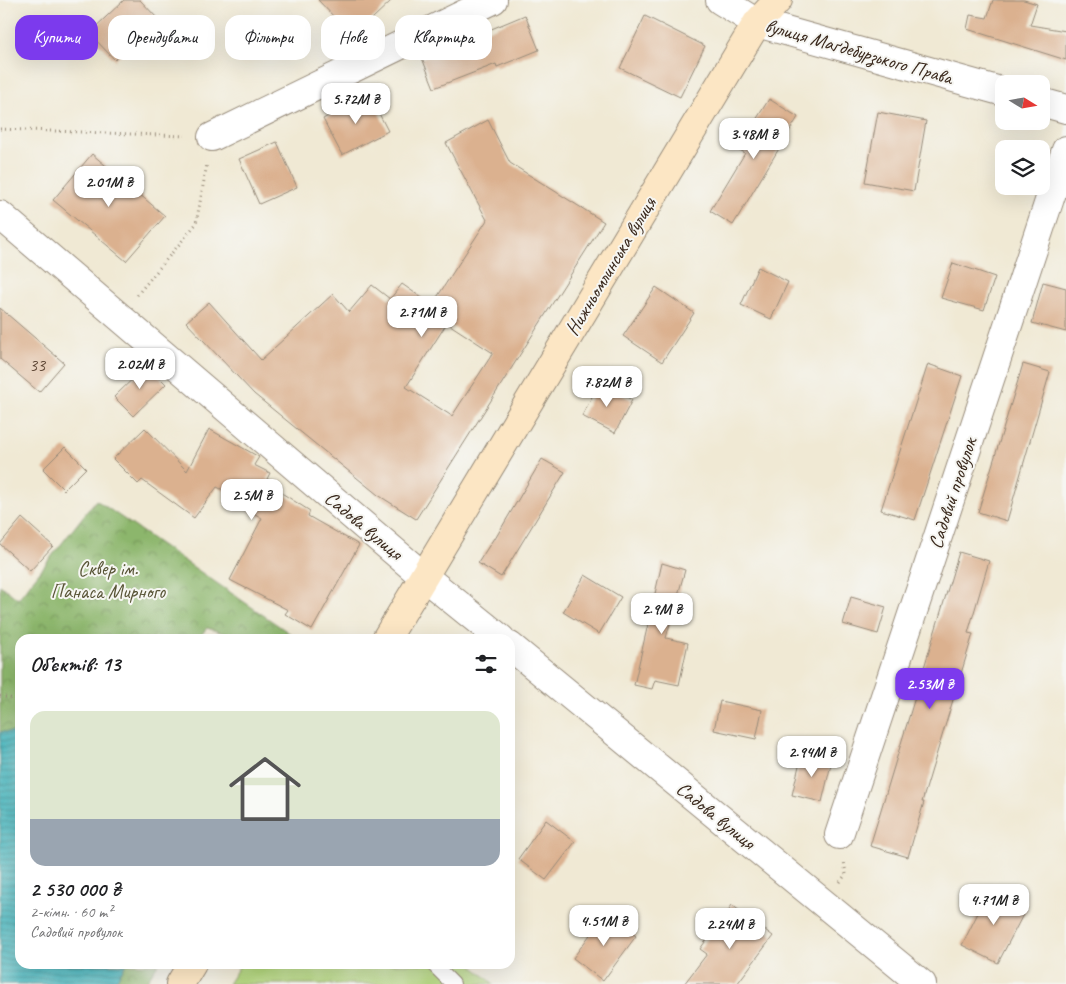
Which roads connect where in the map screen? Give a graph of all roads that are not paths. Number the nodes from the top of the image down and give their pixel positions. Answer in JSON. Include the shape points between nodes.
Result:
{"nodes":[{"id":1,"x":493,"y":0,"type":"edge"},
{"id":2,"x":720,"y":0,"type":"edge"},
{"id":3,"x":778,"y":0,"type":"edge"},
{"id":4,"x":756,"y":22,"type":"junction"},
{"id":5,"x":995,"y":89,"type":"edge"},
{"id":6,"x":1050,"y":105,"type":"edge"},
{"id":7,"x":1066,"y":109,"type":"edge"},
{"id":8,"x":212,"y":137,"type":"road end"},
{"id":9,"x":1066,"y":150,"type":"edge"},
{"id":10,"x":0,"y":215,"type":"edge"},
{"id":11,"x":423,"y":576,"type":"junction"},
{"id":12,"x":389,"y":634,"type":"edge"},
{"id":13,"x":495,"y":634,"type":"edge"},
{"id":14,"x":515,"y":650,"type":"edge"},
{"id":15,"x":839,"y":835,"type":"dead end"},
{"id":16,"x":189,"y":969,"type":"edge"},
{"id":17,"x":439,"y":969,"type":"edge"},
{"id":18,"x":180,"y":984,"type":"edge"},
{"id":19,"x":453,"y":984,"type":"edge"},
{"id":20,"x":922,"y":984,"type":"edge"}],
"edges":[{"from":1,"to":8,"type":"street"},
{"from":2,"to":4,"type":"street","name":"вулиця Маґдебурзького Права"},
{"from":3,"to":4,"type":"main road","name":"Нижньомлинська вулиця"},
{"from":4,"to":5,"type":"street","name":"вулиця Маґдебурзького Права"},
{"from":4,"to":11,"type":"main road","name":"Нижньомлинська вулиця"},
{"from":6,"to":7,"type":"street"},
{"from":9,"to":15,"type":"street","name":"Садовий провулок"},
{"from":10,"to":11,"type":"street","name":"Садова вулиця"},
{"from":11,"to":12,"type":"main road","name":"Нижньомлинська вулиця"},
{"from":11,"to":13,"type":"street","name":"Садова вулиця"},
{"from":14,"to":20,"type":"street","name":"Садова вулиця"},
{"from":16,"to":18,"type":"main road"},
{"from":17,"to":19,"type":"lane"}]}
